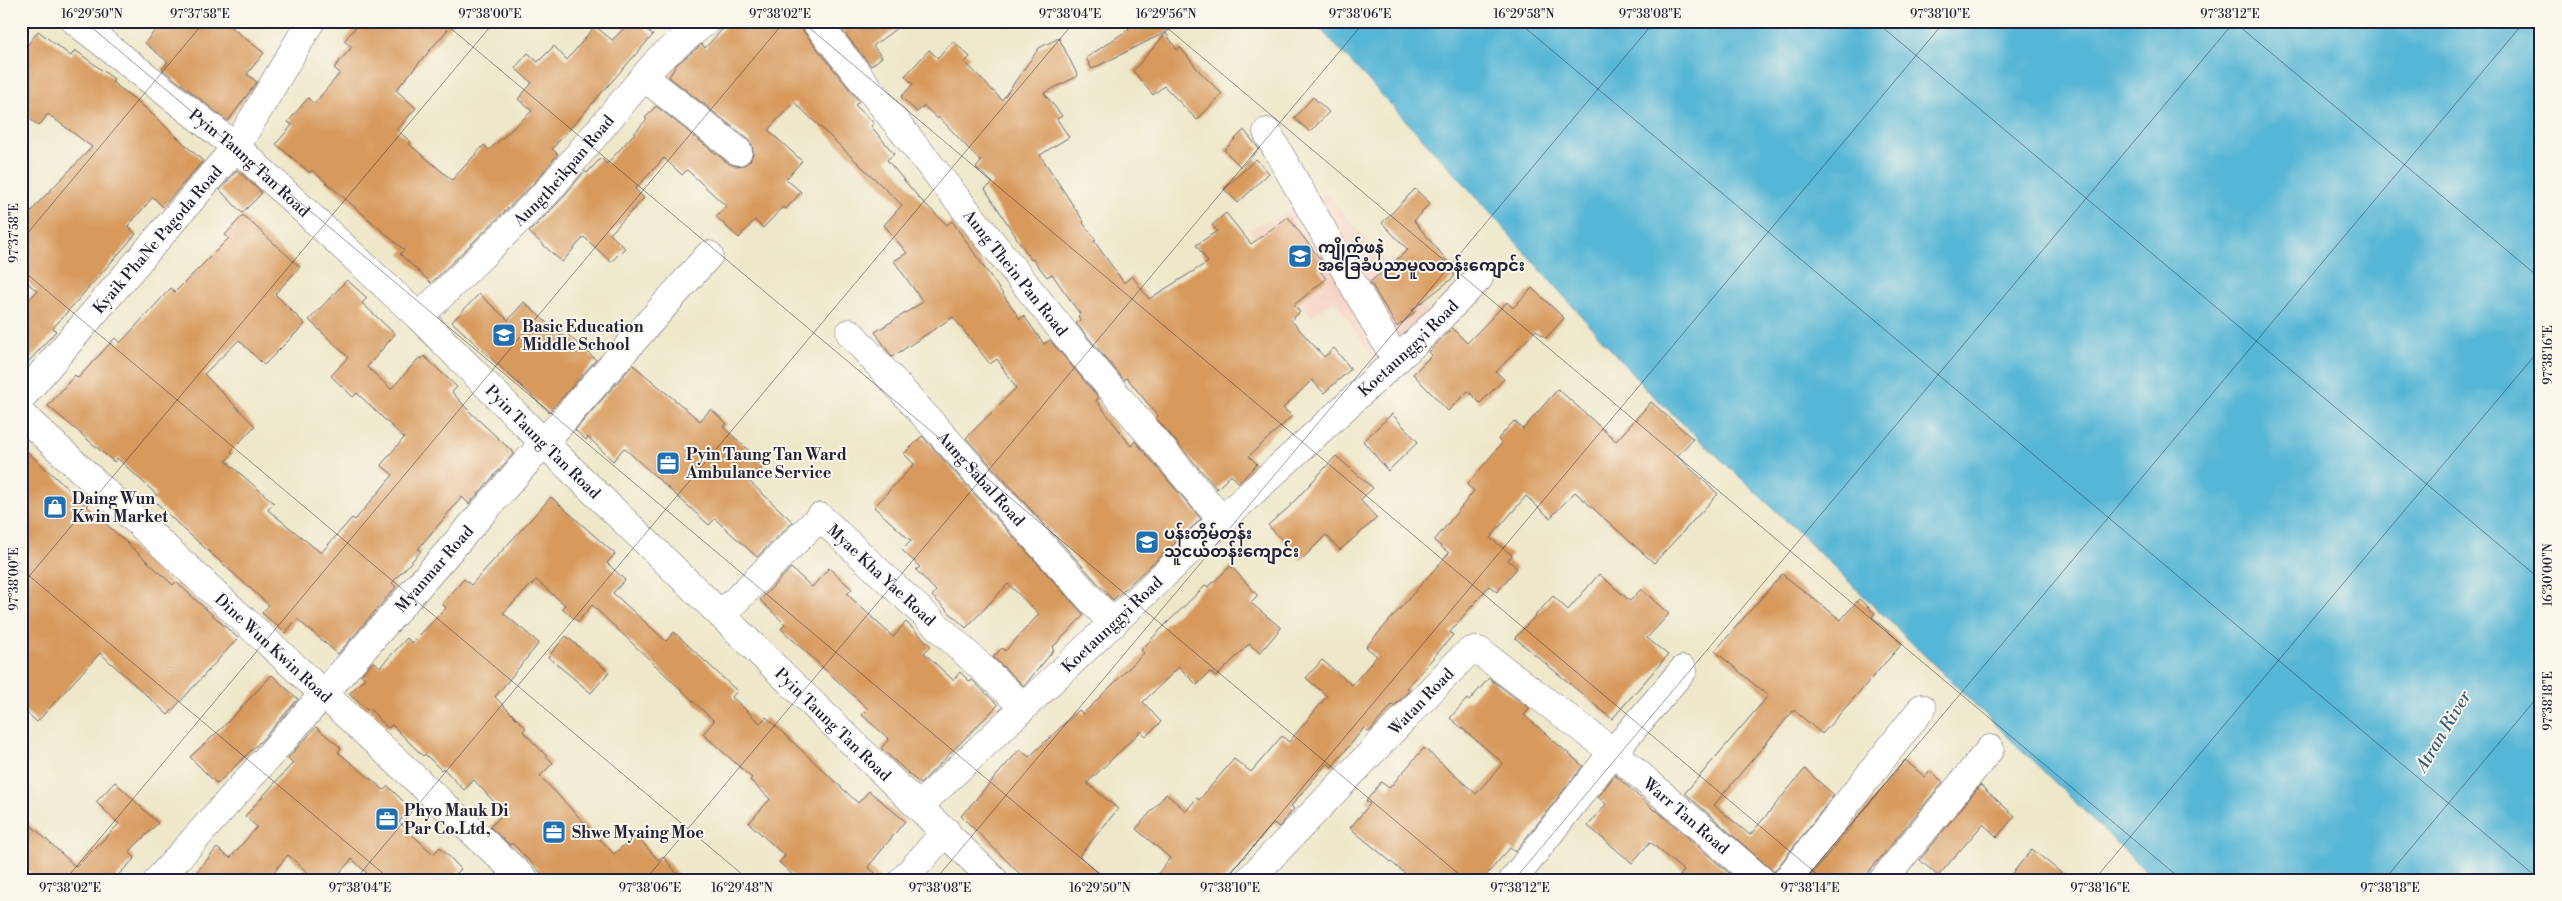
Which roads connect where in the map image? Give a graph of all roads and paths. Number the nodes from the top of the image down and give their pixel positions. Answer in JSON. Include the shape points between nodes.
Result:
{"nodes":[{"id":1,"x":75,"y":21,"type":"edge"},
{"id":2,"x":311,"y":21,"type":"edge"},
{"id":3,"x":706,"y":21,"type":"edge"},
{"id":4,"x":815,"y":21,"type":"edge"},
{"id":5,"x":644,"y":76,"type":"junction"},
{"id":6,"x":1267,"y":132,"type":"dead end"},
{"id":7,"x":236,"y":147,"type":"junction"},
{"id":8,"x":738,"y":151,"type":"dead end"},
{"id":9,"x":709,"y":255,"type":"dead end"},
{"id":10,"x":1479,"y":278,"type":"dead end"},
{"id":11,"x":419,"y":317,"type":"junction"},
{"id":12,"x":850,"y":333,"type":"dead end"},
{"id":13,"x":1396,"y":360,"type":"junction"},
{"id":14,"x":21,"y":398,"type":"edge"},
{"id":15,"x":21,"y":414,"type":"edge"},
{"id":16,"x":543,"y":442,"type":"junction"},
{"id":17,"x":1222,"y":520,"type":"junction"},
{"id":18,"x":721,"y":615,"type":"junction"},
{"id":19,"x":1113,"y":624,"type":"junction"},
{"id":20,"x":1683,"y":670,"type":"dead end"},
{"id":21,"x":325,"y":695,"type":"junction"},
{"id":22,"x":1024,"y":707,"type":"junction"},
{"id":23,"x":1922,"y":708,"type":"dead end"},
{"id":24,"x":1990,"y":749,"type":"dead end"},
{"id":25,"x":1613,"y":752,"type":"junction"},
{"id":26,"x":919,"y":806,"type":"junction"},
{"id":27,"x":946,"y":831,"type":"junction"},
{"id":28,"x":158,"y":880,"type":"edge"},
{"id":29,"x":525,"y":880,"type":"edge"},
{"id":30,"x":903,"y":880,"type":"edge"},
{"id":31,"x":994,"y":880,"type":"edge"},
{"id":32,"x":1249,"y":880,"type":"edge"},
{"id":33,"x":1513,"y":880,"type":"edge"},
{"id":34,"x":1762,"y":880,"type":"edge"},
{"id":35,"x":1787,"y":880,"type":"edge"},
{"id":36,"x":1884,"y":880,"type":"edge"}],
"edges":[{"from":1,"to":7,"type":"street","name":"Pyin Taung Tan Road"},
{"from":2,"to":7,"type":"street","name":"Kyaik PhaNe Pagoda Road"},
{"from":3,"to":5,"type":"street","name":"Aungtheikpan Road","via":[[659,59]]},
{"from":4,"to":17,"type":"street","name":"Aung Thein Pan Road","via":[[1065,334]]},
{"from":5,"to":8,"type":"street"},
{"from":5,"to":11,"type":"street","name":"Aungtheikpan Road","via":[[546,193]]},
{"from":6,"to":13,"type":"street"},
{"from":7,"to":11,"type":"street","name":"Pyin Taung Tan Road"},
{"from":7,"to":14,"type":"street","name":"Kyaik PhaNe Pagoda Road"},
{"from":9,"to":16,"type":"street","name":"Myanmar Road"},
{"from":10,"to":13,"type":"street","name":"Koetaunggyi Road"},
{"from":11,"to":16,"type":"street","name":"Pyin Taung Tan Road"},
{"from":12,"to":19,"type":"street","name":"Aung Sabal Road"},
{"from":13,"to":17,"type":"street","name":"Koetaunggyi Road"},
{"from":15,"to":21,"type":"street","name":"Dine Wun Kwin Road"},
{"from":16,"to":18,"type":"street","name":"Pyin Taung Tan Road"},
{"from":16,"to":21,"type":"street","name":"Myanmar Road"},
{"from":17,"to":19,"type":"street","name":"Koetaunggyi Road"},
{"from":18,"to":22,"type":"street","name":"Myae Kha Yae Road","via":[[820,516]]},
{"from":18,"to":26,"type":"street","name":"Pyin Taung Tan Road"},
{"from":19,"to":22,"type":"street","name":"Koetaunggyi Road"},
{"from":20,"to":25,"type":"street"},
{"from":21,"to":28,"type":"street","name":"Myanmar Road"},
{"from":21,"to":29,"type":"street","name":"Dine Wun Kwin Road"},
{"from":22,"to":26,"type":"street","name":"Koetaunggyi Road"},
{"from":23,"to":35,"type":"street"},
{"from":24,"to":36,"type":"street"},
{"from":25,"to":32,"type":"street","name":"Watan Road","via":[[1480,651],[1471,651]]},
{"from":25,"to":33,"type":"street"},
{"from":25,"to":34,"type":"street","name":"Warr Tan Road"},
{"from":26,"to":27,"type":"street","name":"Pyin Taung Tan Road"},
{"from":27,"to":30,"type":"street"},
{"from":27,"to":31,"type":"street","name":"Pyin Taung Tan Road"}]}
